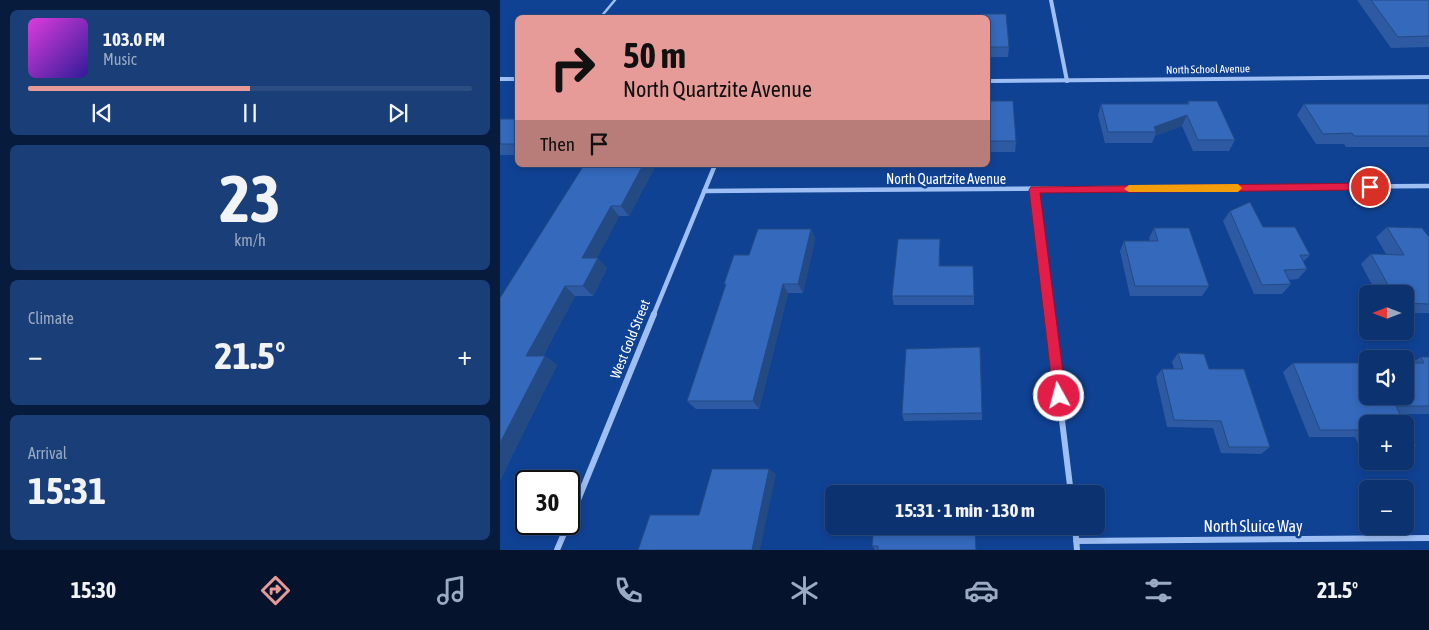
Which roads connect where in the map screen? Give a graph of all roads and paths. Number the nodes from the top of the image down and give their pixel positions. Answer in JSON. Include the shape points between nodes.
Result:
{"nodes":[{"id":1,"x":615,"y":0,"type":"edge"},
{"id":2,"x":1051,"y":0,"type":"edge"},
{"id":3,"x":602,"y":15,"type":"edge"},
{"id":4,"x":1429,"y":77,"type":"edge"},
{"id":5,"x":500,"y":79,"type":"edge"},
{"id":6,"x":515,"y":79,"type":"edge"},
{"id":7,"x":990,"y":81,"type":"edge"},
{"id":8,"x":1067,"y":81,"type":"junction"},
{"id":9,"x":713,"y":167,"type":"edge"},
{"id":10,"x":1429,"y":186,"type":"edge"},
{"id":11,"x":1034,"y":190,"type":"junction"},
{"id":12,"x":704,"y":191,"type":"junction"},
{"id":13,"x":1070,"y":485,"type":"edge"},
{"id":14,"x":580,"y":494,"type":"edge"},
{"id":15,"x":563,"y":535,"type":"edge"},
{"id":16,"x":1076,"y":535,"type":"edge"},
{"id":17,"x":1429,"y":538,"type":"edge"},
{"id":18,"x":1076,"y":541,"type":"junction"},
{"id":19,"x":557,"y":550,"type":"edge"},
{"id":20,"x":1077,"y":550,"type":"edge"}],
"edges":[{"from":1,"to":3,"type":"lane"},
{"from":2,"to":8,"type":"street"},
{"from":4,"to":8,"type":"street","name":"North School Avenue"},
{"from":5,"to":6,"type":"street"},
{"from":7,"to":8,"type":"street","name":"North School Avenue"},
{"from":9,"to":12,"type":"street","name":"West Gold Street"},
{"from":10,"to":11,"type":"street","name":"North Quartzite Avenue"},
{"from":11,"to":12,"type":"street","name":"North Quartzite Avenue"},
{"from":11,"to":13,"type":"street"},
{"from":12,"to":14,"type":"street","name":"West Gold Street"},
{"from":15,"to":19,"type":"street","name":"West Gold Street"},
{"from":16,"to":18,"type":"street"},
{"from":17,"to":18,"type":"street","name":"North Sluice Way"},
{"from":18,"to":20,"type":"street"}]}
